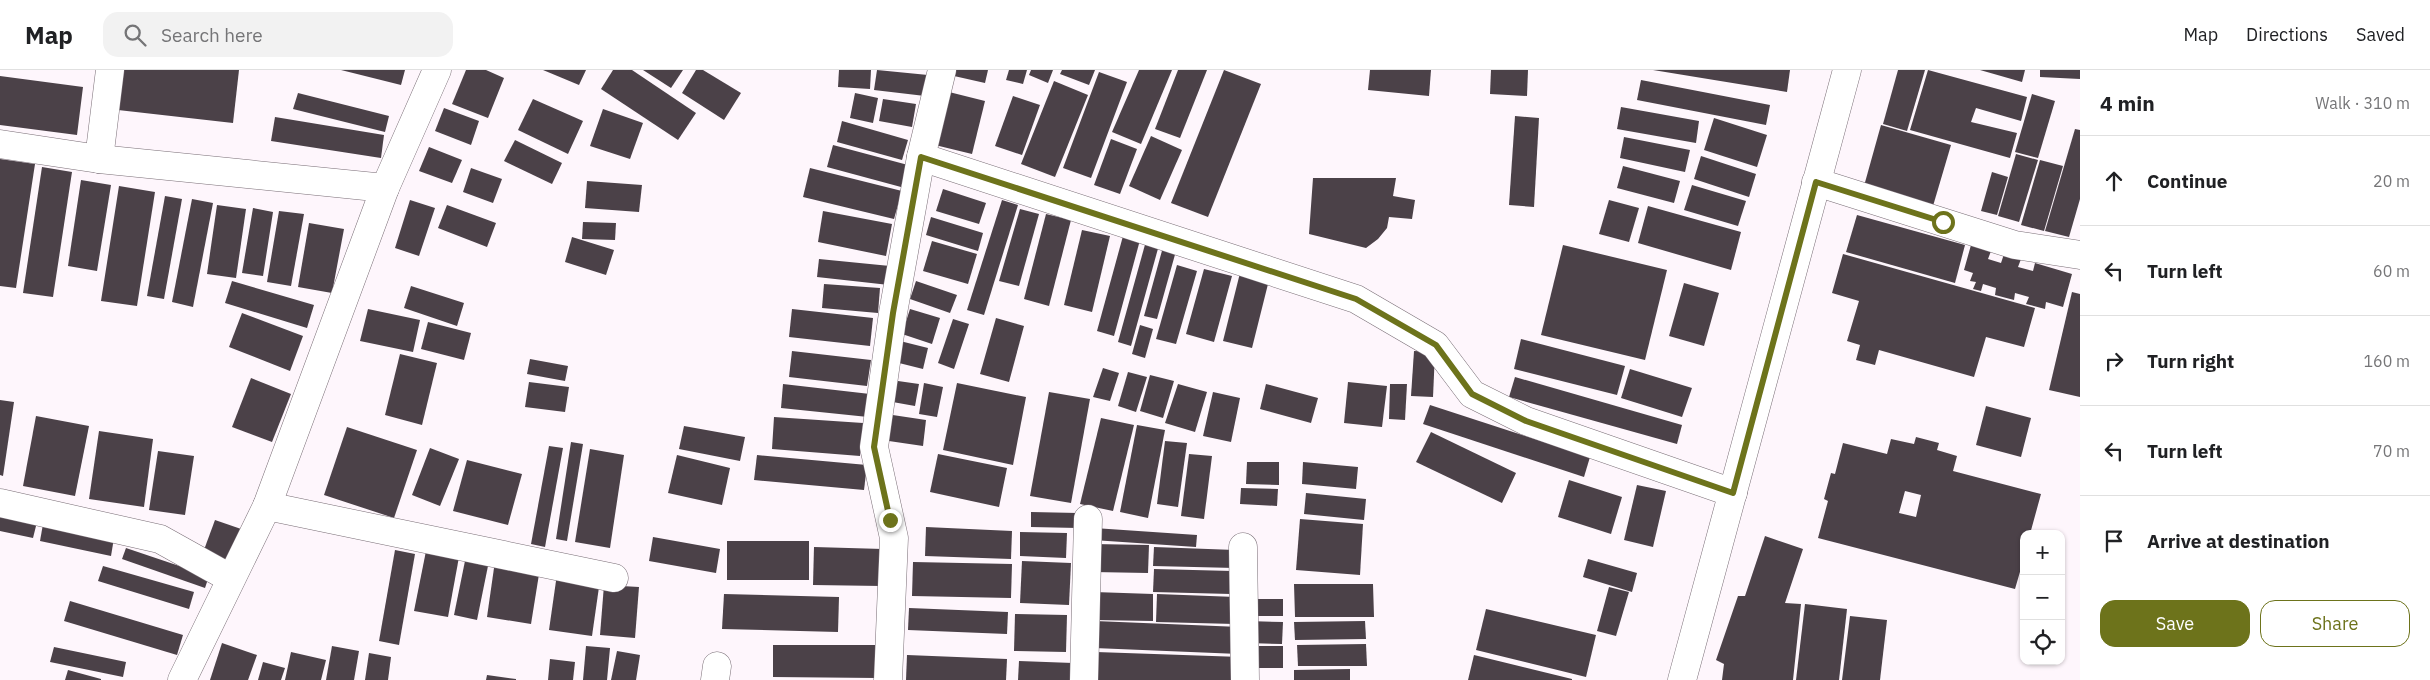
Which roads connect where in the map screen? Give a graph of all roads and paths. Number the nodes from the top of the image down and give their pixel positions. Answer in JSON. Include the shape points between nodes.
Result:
{"nodes":[{"id":1,"x":110,"y":70,"type":"edge"},
{"id":2,"x":437,"y":70,"type":"edge"},
{"id":3,"x":942,"y":70,"type":"edge"},
{"id":4,"x":1847,"y":70,"type":"edge"},
{"id":5,"x":0,"y":144,"type":"edge"},
{"id":6,"x":921,"y":157,"type":"junction"},
{"id":7,"x":99,"y":159,"type":"junction"},
{"id":8,"x":1816,"y":182,"type":"junction"},
{"id":9,"x":385,"y":188,"type":"junction"},
{"id":10,"x":2080,"y":255,"type":"edge"},
{"id":11,"x":1733,"y":493,"type":"junction"},
{"id":12,"x":0,"y":503,"type":"edge"},
{"id":13,"x":267,"y":506,"type":"junction"},
{"id":14,"x":1088,"y":519,"type":"dead end"},
{"id":15,"x":1243,"y":547,"type":"dead end"},
{"id":16,"x":230,"y":578,"type":"junction"},
{"id":17,"x":614,"y":578,"type":"dead end"},
{"id":18,"x":182,"y":680,"type":"edge"},
{"id":19,"x":888,"y":680,"type":"edge"},
{"id":20,"x":1084,"y":680,"type":"edge"},
{"id":21,"x":1245,"y":680,"type":"edge"},
{"id":22,"x":1682,"y":680,"type":"edge"}],
"edges":[{"from":1,"to":7,"type":"street"},
{"from":2,"to":9,"type":"street"},
{"from":3,"to":6,"type":"street"},
{"from":4,"to":8,"type":"street"},
{"from":5,"to":7,"type":"street"},
{"from":6,"to":11,"type":"street","via":[[1356,299],[1436,345],[1472,394],[1526,421]]},
{"from":6,"to":19,"type":"street","via":[[893,313],[874,447],[894,538]]},
{"from":7,"to":9,"type":"street"},
{"from":8,"to":10,"type":"street","via":[[2015,245]]},
{"from":8,"to":11,"type":"street"},
{"from":9,"to":13,"type":"street"},
{"from":11,"to":22,"type":"street"},
{"from":12,"to":16,"type":"street","via":[[160,539]]},
{"from":13,"to":16,"type":"street"},
{"from":13,"to":17,"type":"street"},
{"from":14,"to":20,"type":"street"},
{"from":15,"to":21,"type":"street"},
{"from":16,"to":18,"type":"street"}]}
